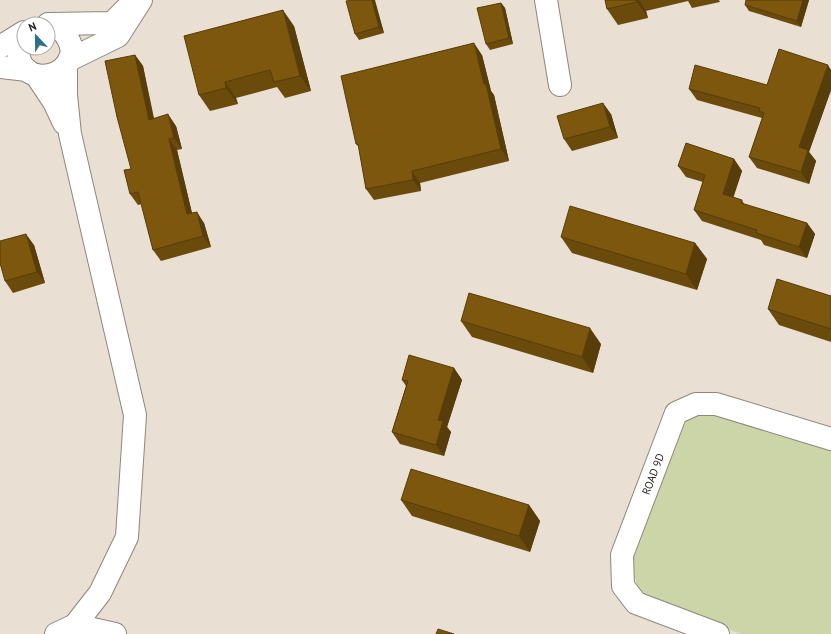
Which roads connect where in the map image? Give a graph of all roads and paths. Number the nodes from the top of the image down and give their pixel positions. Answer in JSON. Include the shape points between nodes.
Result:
{"nodes":[{"id":1,"x":135,"y":0,"type":"edge"},
{"id":2,"x":141,"y":0,"type":"edge"},
{"id":3,"x":546,"y":0,"type":"edge"},
{"id":4,"x":56,"y":24,"type":"edge"},
{"id":5,"x":56,"y":27,"type":"edge"},
{"id":6,"x":16,"y":38,"type":"edge"},
{"id":7,"x":0,"y":47,"type":"edge"},
{"id":8,"x":19,"y":56,"type":"edge"},
{"id":9,"x":68,"y":62,"type":"junction"},
{"id":10,"x":0,"y":67,"type":"edge"},
{"id":11,"x":32,"y":73,"type":"junction"},
{"id":12,"x":560,"y":85,"type":"dead end"},
{"id":13,"x":70,"y":134,"type":"junction"},
{"id":14,"x":831,"y":439,"type":"edge"},
{"id":15,"x":65,"y":630,"type":"edge"},
{"id":16,"x":115,"y":634,"type":"edge"},
{"id":17,"x":718,"y":634,"type":"edge"}],
"edges":[{"from":1,"to":4,"type":"street","via":[[112,23]]},
{"from":2,"to":9,"type":"street","via":[[118,36]]},
{"from":3,"to":12,"type":"street"},
{"from":5,"to":9,"type":"street","via":[[68,37],[71,48]]},
{"from":6,"to":7,"type":"street"},
{"from":8,"to":11,"type":"street","via":[[20,61]]},
{"from":9,"to":11,"type":"street","via":[[53,75]]},
{"from":9,"to":13,"type":"street","via":[[66,95]]},
{"from":10,"to":11,"type":"street"},
{"from":11,"to":13,"type":"street","via":[[54,102]]},
{"from":13,"to":15,"type":"street","via":[[135,415],[127,537],[100,592]]},
{"from":14,"to":17,"type":"street","name":"ROAD 9D","via":[[716,404],[696,404],[676,414],[622,555],[623,586],[636,603]]},
{"from":15,"to":16,"type":"street"}]}
